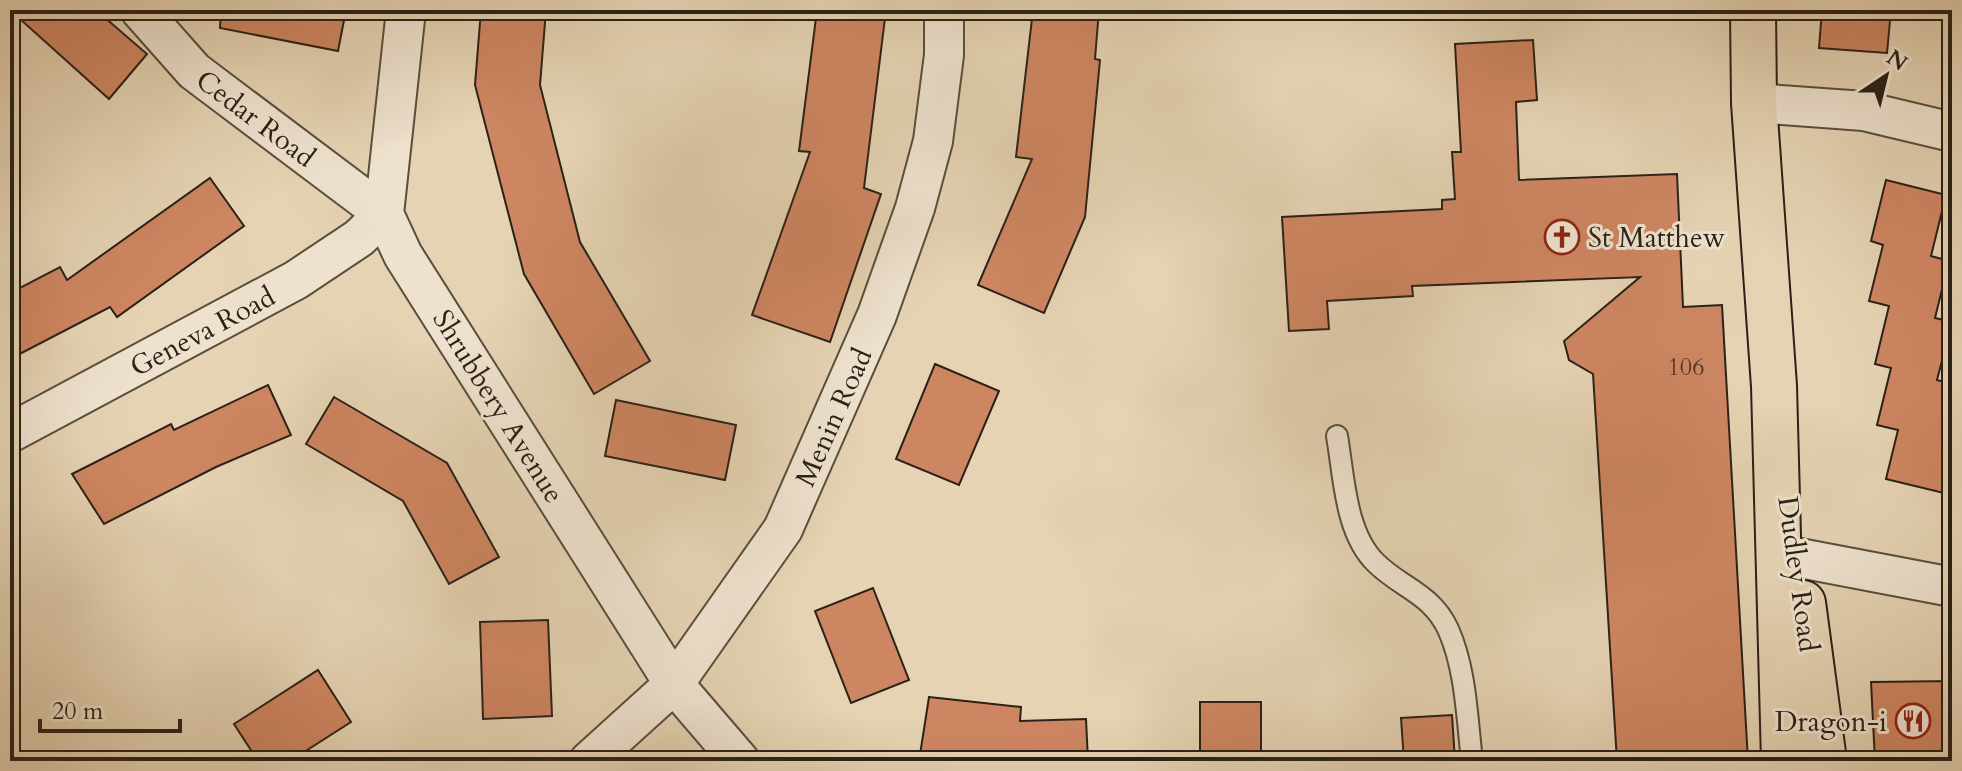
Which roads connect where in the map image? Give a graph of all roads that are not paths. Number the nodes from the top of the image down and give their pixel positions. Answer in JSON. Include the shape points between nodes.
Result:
{"nodes":[{"id":1,"x":140,"y":10,"type":"edge"},
{"id":2,"x":406,"y":10,"type":"edge"},
{"id":3,"x":944,"y":10,"type":"edge"},
{"id":4,"x":1753,"y":10,"type":"edge"},
{"id":5,"x":1754,"y":103,"type":"junction"},
{"id":6,"x":1952,"y":132,"type":"edge"},
{"id":7,"x":384,"y":214,"type":"junction"},
{"id":8,"x":10,"y":433,"type":"edge"},
{"id":9,"x":1337,"y":436,"type":"dead end"},
{"id":10,"x":1788,"y":556,"type":"junction"},
{"id":11,"x":1952,"y":587,"type":"edge"},
{"id":12,"x":674,"y":684,"type":"junction"},
{"id":13,"x":589,"y":761,"type":"edge"},
{"id":14,"x":740,"y":761,"type":"edge"},
{"id":15,"x":1472,"y":761,"type":"edge"},
{"id":16,"x":1784,"y":761,"type":"edge"},
{"id":17,"x":1824,"y":761,"type":"edge"}],
"edges":[{"from":1,"to":7,"type":"street","name":"Cedar Road","via":[[194,71]]},
{"from":2,"to":7,"type":"street"},
{"from":3,"to":12,"type":"street","name":"Menin Road","via":[[933,141],[877,315],[783,529]]},
{"from":4,"to":5,"type":"main road","name":"Dudley Road"},
{"from":5,"to":6,"type":"street","via":[[1864,111]]},
{"from":5,"to":10,"type":"main road","name":"Dudley Road"},
{"from":7,"to":8,"type":"street","name":"Geneva Road","via":[[359,238],[296,280]]},
{"from":7,"to":12,"type":"street","name":"Shrubbery Avenue","via":[[403,255]]},
{"from":9,"to":15,"type":"lane","via":[[1362,544],[1376,563],[1423,596],[1448,629],[1460,669]]},
{"from":10,"to":11,"type":"street"},
{"from":10,"to":16,"type":"main road","name":"Dudley Road"},
{"from":10,"to":17,"type":"main road","name":"Dudley Road"},
{"from":12,"to":13,"type":"street","name":"Menin Road"},
{"from":12,"to":14,"type":"street","name":"Shrubbery Avenue"}]}
